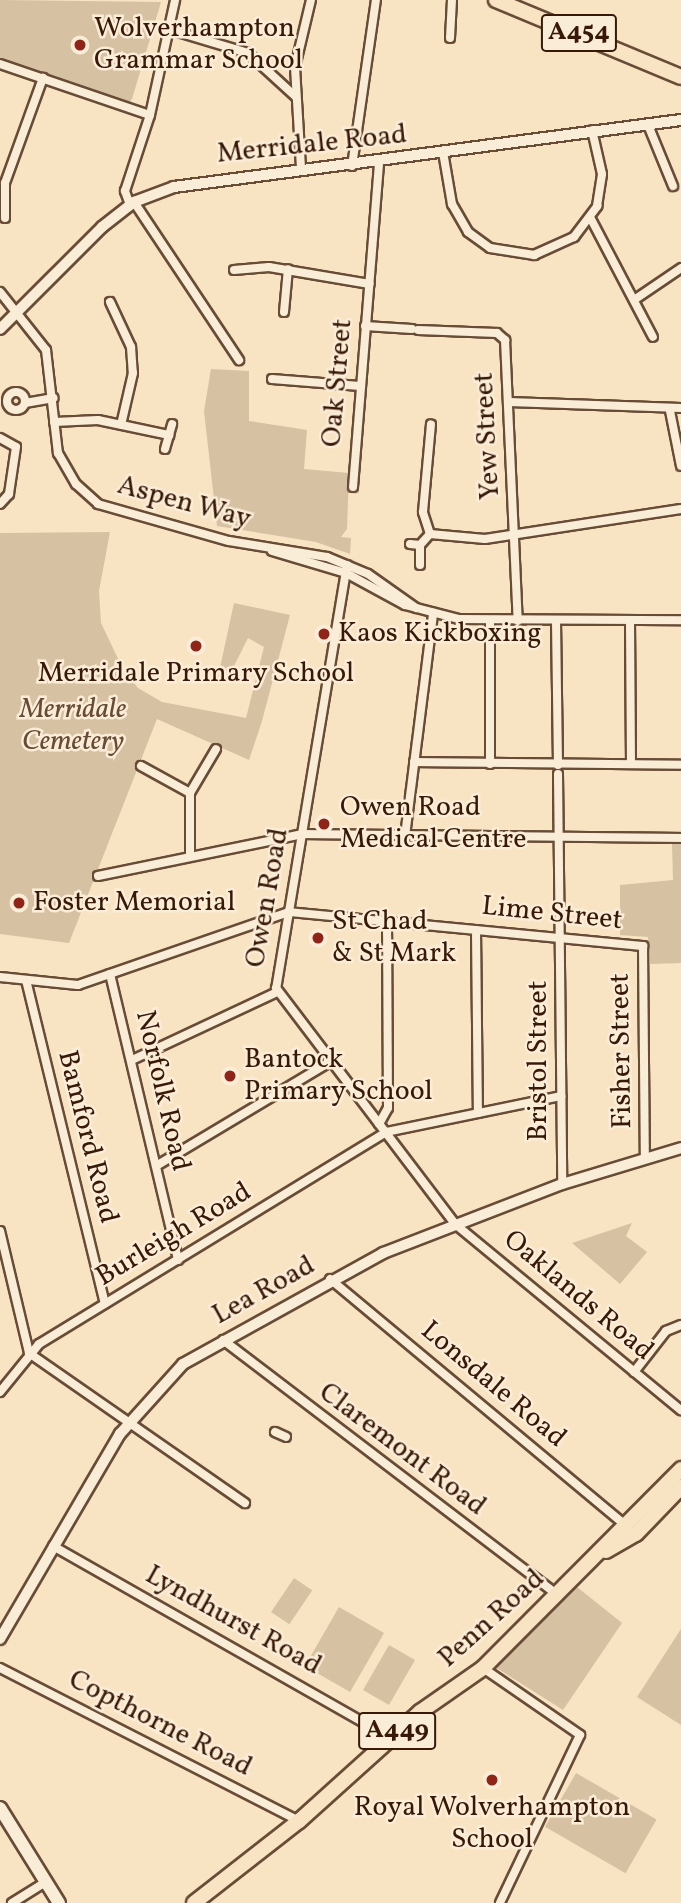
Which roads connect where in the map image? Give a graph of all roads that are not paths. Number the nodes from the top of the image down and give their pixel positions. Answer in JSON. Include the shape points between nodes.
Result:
{"nodes":[{"id":1,"x":175,"y":0,"type":"edge"},
{"id":2,"x":311,"y":0,"type":"edge"},
{"id":3,"x":376,"y":0,"type":"edge"},
{"id":4,"x":452,"y":0,"type":"edge"},
{"id":5,"x":496,"y":0,"type":"edge"},
{"id":6,"x":171,"y":30,"type":"junction"},
{"id":7,"x":450,"y":38,"type":"dead end"},
{"id":8,"x":0,"y":64,"type":"edge"},
{"id":9,"x":681,"y":77,"type":"edge"},
{"id":10,"x":43,"y":78,"type":"junction"},
{"id":11,"x":296,"y":97,"type":"junction"},
{"id":12,"x":150,"y":115,"type":"junction"},
{"id":13,"x":681,"y":120,"type":"edge"},
{"id":14,"x":649,"y":125,"type":"junction"},
{"id":15,"x":592,"y":130,"type":"junction"},
{"id":16,"x":443,"y":152,"type":"junction"},
{"id":17,"x":379,"y":164,"type":"junction"},
{"id":18,"x":352,"y":166,"type":"junction"},
{"id":19,"x":301,"y":169,"type":"junction"},
{"id":20,"x":673,"y":186,"type":"dead end"},
{"id":21,"x":132,"y":204,"type":"junction"},
{"id":22,"x":5,"y":219,"type":"dead end"},
{"id":23,"x":591,"y":219,"type":"junction"},
{"id":24,"x":681,"y":268,"type":"edge"},
{"id":25,"x":288,"y":269,"type":"junction"},
{"id":26,"x":234,"y":270,"type":"dead end"},
{"id":27,"x":370,"y":284,"type":"junction"},
{"id":28,"x":0,"y":292,"type":"edge"},
{"id":29,"x":634,"y":300,"type":"junction"},
{"id":30,"x":110,"y":302,"type":"dead end"},
{"id":31,"x":18,"y":312,"type":"junction"},
{"id":32,"x":285,"y":312,"type":"dead end"},
{"id":33,"x":366,"y":326,"type":"junction"},
{"id":34,"x":0,"y":330,"type":"edge"},
{"id":35,"x":653,"y":337,"type":"dead end"},
{"id":36,"x":239,"y":360,"type":"dead end"},
{"id":37,"x":278,"y":383,"type":"dead end"},
{"id":38,"x":360,"y":386,"type":"junction"},
{"id":39,"x":54,"y":398,"type":"junction"},
{"id":40,"x":509,"y":402,"type":"junction"},
{"id":41,"x":25,"y":403,"type":"dead end"},
{"id":42,"x":681,"y":408,"type":"edge"},
{"id":43,"x":670,"y":411,"type":"junction"},
{"id":44,"x":54,"y":422,"type":"junction"},
{"id":45,"x":172,"y":424,"type":"dead end"},
{"id":46,"x":431,"y":424,"type":"dead end"},
{"id":47,"x":121,"y":425,"type":"junction"},
{"id":48,"x":169,"y":435,"type":"junction"},
{"id":49,"x":0,"y":438,"type":"edge"},
{"id":50,"x":165,"y":449,"type":"dead end"},
{"id":51,"x":343,"y":459,"type":"dead end"},
{"id":52,"x":354,"y":460,"type":"junction"},
{"id":53,"x":681,"y":466,"type":"edge"},
{"id":54,"x":354,"y":487,"type":"dead end"},
{"id":55,"x":0,"y":504,"type":"edge"},
{"id":56,"x":681,"y":509,"type":"edge"},
{"id":57,"x":430,"y":534,"type":"junction"},
{"id":58,"x":515,"y":536,"type":"junction"},
{"id":59,"x":410,"y":544,"type":"dead end"},
{"id":60,"x":420,"y":545,"type":"junction"},
{"id":61,"x":421,"y":565,"type":"dead end"},
{"id":62,"x":346,"y":569,"type":"junction"},
{"id":63,"x":433,"y":613,"type":"junction"},
{"id":64,"x":490,"y":621,"type":"junction"},
{"id":65,"x":518,"y":621,"type":"junction"},
{"id":66,"x":556,"y":621,"type":"junction"},
{"id":67,"x":630,"y":621,"type":"junction"},
{"id":68,"x":681,"y":621,"type":"edge"},
{"id":69,"x":216,"y":749,"type":"dead end"},
{"id":70,"x":415,"y":762,"type":"junction"},
{"id":71,"x":490,"y":764,"type":"junction"},
{"id":72,"x":631,"y":764,"type":"junction"},
{"id":73,"x":681,"y":765,"type":"edge"},
{"id":74,"x":141,"y":766,"type":"dead end"},
{"id":75,"x":558,"y":769,"type":"junction"},
{"id":76,"x":190,"y":793,"type":"junction"},
{"id":77,"x":303,"y":834,"type":"junction"},
{"id":78,"x":405,"y":836,"type":"junction"},
{"id":79,"x":681,"y":838,"type":"edge"},
{"id":80,"x":558,"y":841,"type":"junction"},
{"id":81,"x":190,"y":854,"type":"junction"},
{"id":82,"x":98,"y":876,"type":"dead end"},
{"id":83,"x":289,"y":912,"type":"junction"},
{"id":84,"x":387,"y":921,"type":"junction"},
{"id":85,"x":476,"y":930,"type":"junction"},
{"id":86,"x":560,"y":938,"type":"junction"},
{"id":87,"x":643,"y":946,"type":"joint"},
{"id":88,"x":110,"y":974,"type":"junction"},
{"id":89,"x":0,"y":977,"type":"edge"},
{"id":90,"x":26,"y":980,"type":"junction"},
{"id":91,"x":277,"y":992,"type":"junction"},
{"id":92,"x":132,"y":1060,"type":"junction"},
{"id":93,"x":330,"y":1062,"type":"junction"},
{"id":94,"x":561,"y":1096,"type":"junction"},
{"id":95,"x":478,"y":1114,"type":"junction"},
{"id":96,"x":379,"y":1124,"type":"junction"},
{"id":97,"x":386,"y":1132,"type":"junction"},
{"id":98,"x":681,"y":1148,"type":"edge"},
{"id":99,"x":645,"y":1157,"type":"junction"},
{"id":100,"x":156,"y":1166,"type":"junction"},
{"id":101,"x":562,"y":1184,"type":"junction"},
{"id":102,"x":455,"y":1224,"type":"junction"},
{"id":103,"x":0,"y":1231,"type":"edge"},
{"id":104,"x":178,"y":1260,"type":"junction"},
{"id":105,"x":330,"y":1279,"type":"junction"},
{"id":106,"x":105,"y":1304,"type":"junction"},
{"id":107,"x":681,"y":1325,"type":"edge"},
{"id":108,"x":223,"y":1340,"type":"junction"},
{"id":109,"x":29,"y":1353,"type":"junction"},
{"id":110,"x":634,"y":1372,"type":"junction"},
{"id":111,"x":0,"y":1392,"type":"edge"},
{"id":112,"x":681,"y":1412,"type":"edge"},
{"id":113,"x":128,"y":1422,"type":"junction"},
{"id":114,"x":275,"y":1432,"type":"dead end"},
{"id":115,"x":286,"y":1437,"type":"dead end"},
{"id":116,"x":681,"y":1469,"type":"edge"},
{"id":117,"x":681,"y":1487,"type":"edge"},
{"id":118,"x":245,"y":1503,"type":"dead end"},
{"id":119,"x":627,"y":1526,"type":"junction"},
{"id":120,"x":53,"y":1546,"type":"junction"},
{"id":121,"x":595,"y":1556,"type":"junction"},
{"id":122,"x":556,"y":1594,"type":"junction"},
{"id":123,"x":0,"y":1640,"type":"edge"},
{"id":124,"x":0,"y":1668,"type":"edge"},
{"id":125,"x":483,"y":1668,"type":"junction"},
{"id":126,"x":389,"y":1737,"type":"junction"},
{"id":127,"x":2,"y":1816,"type":"edge"},
{"id":128,"x":299,"y":1821,"type":"junction"},
{"id":129,"x":44,"y":1883,"type":"junction"},
{"id":130,"x":12,"y":1903,"type":"edge"},
{"id":131,"x":59,"y":1903,"type":"edge"},
{"id":132,"x":194,"y":1903,"type":"edge"},
{"id":133,"x":500,"y":1903,"type":"edge"}],
"edges":[{"from":1,"to":6,"type":"street"},
{"from":2,"to":11,"type":"street","via":[[296,51]]},
{"from":3,"to":18,"type":"street"},
{"from":4,"to":7,"type":"street"},
{"from":5,"to":9,"type":"highway","number":"A454"},
{"from":6,"to":11,"type":"street","via":[[242,50]]},
{"from":6,"to":12,"type":"street"},
{"from":8,"to":10,"type":"street"},
{"from":10,"to":12,"type":"street"},
{"from":10,"to":22,"type":"street","via":[[5,183]]},
{"from":11,"to":19,"type":"street"},
{"from":12,"to":21,"type":"street","via":[[125,191]]},
{"from":13,"to":14,"type":"street","name":"Merridale Road"},
{"from":14,"to":15,"type":"street","name":"Merridale Road"},
{"from":14,"to":20,"type":"street"},
{"from":15,"to":16,"type":"street","name":"Merridale Road"},
{"from":15,"to":23,"type":"street","via":[[602,174]]},
{"from":16,"to":17,"type":"street","name":"Merridale Road"},
{"from":16,"to":23,"type":"street","via":[[457,218],[490,248],[523,256],[551,250]]},
{"from":17,"to":18,"type":"street","name":"Merridale Road"},
{"from":17,"to":27,"type":"street","name":"Oak Street"},
{"from":18,"to":19,"type":"street","name":"Merridale Road"},
{"from":19,"to":21,"type":"street","name":"Merridale Road","via":[[204,180]]},
{"from":21,"to":31,"type":"street","name":"Merridale Road"},
{"from":21,"to":36,"type":"street"},
{"from":23,"to":29,"type":"street"},
{"from":24,"to":29,"type":"street"},
{"from":25,"to":26,"type":"street","name":"Oak Street","via":[[245,264]]},
{"from":25,"to":27,"type":"street","name":"Oak Street"},
{"from":25,"to":32,"type":"street","via":[[290,302]]},
{"from":27,"to":33,"type":"street","name":"Oak Street"},
{"from":28,"to":31,"type":"street","name":"Aspen Way"},
{"from":29,"to":35,"type":"street","via":[[639,319]]},
{"from":30,"to":47,"type":"street","via":[[131,347],[133,373]]},
{"from":31,"to":34,"type":"street","name":"Merridale Road"},
{"from":31,"to":39,"type":"street","name":"Aspen Way","via":[[46,349]]},
{"from":33,"to":38,"type":"street","name":"Oak Street"},
{"from":33,"to":40,"type":"street","name":"Yew Street","via":[[503,334]]},
{"from":37,"to":38,"type":"street"},
{"from":38,"to":52,"type":"street","name":"Oak Street"},
{"from":39,"to":41,"type":"street"},
{"from":39,"to":44,"type":"street","name":"Aspen Way"},
{"from":40,"to":43,"type":"street"},
{"from":40,"to":58,"type":"street","name":"Yew Street"},
{"from":42,"to":43,"type":"street"},
{"from":43,"to":53,"type":"street"},
{"from":44,"to":47,"type":"street"},
{"from":44,"to":62,"type":"street","name":"Aspen Way","via":[[68,474],[98,504]]},
{"from":45,"to":48,"type":"street"},
{"from":46,"to":57,"type":"street","via":[[423,512]]},
{"from":47,"to":48,"type":"street"},
{"from":48,"to":50,"type":"street"},
{"from":49,"to":55,"type":"street","via":[[16,447],[9,494]]},
{"from":51,"to":52,"type":"street"},
{"from":52,"to":54,"type":"street","name":"Oak Street"},
{"from":56,"to":58,"type":"street"},
{"from":57,"to":58,"type":"street","via":[[464,540]]},
{"from":57,"to":60,"type":"street"},
{"from":58,"to":65,"type":"street","name":"Yew Street"},
{"from":59,"to":60,"type":"street"},
{"from":60,"to":61,"type":"street"},
{"from":62,"to":63,"type":"street","name":"Aspen Way"},
{"from":62,"to":77,"type":"street","name":"Owen Road"},
{"from":63,"to":64,"type":"street","name":"Aspen Way"},
{"from":63,"to":70,"type":"street"},
{"from":64,"to":65,"type":"street","name":"Aspen Way"},
{"from":64,"to":71,"type":"street"},
{"from":65,"to":66,"type":"street","name":"Aspen Way"},
{"from":66,"to":67,"type":"street","name":"Aspen Way"},
{"from":66,"to":75,"type":"street","name":"Bristol Street"},
{"from":67,"to":68,"type":"street","name":"Aspen Way"},
{"from":67,"to":72,"type":"street"},
{"from":69,"to":76,"type":"street"},
{"from":70,"to":71,"type":"street"},
{"from":70,"to":78,"type":"street"},
{"from":71,"to":75,"type":"street"},
{"from":72,"to":73,"type":"street"},
{"from":72,"to":75,"type":"street"},
{"from":74,"to":76,"type":"street"},
{"from":75,"to":80,"type":"street","name":"Bristol Street"},
{"from":76,"to":81,"type":"street"},
{"from":77,"to":78,"type":"street"},
{"from":77,"to":81,"type":"street"},
{"from":77,"to":83,"type":"street","name":"Owen Road"},
{"from":78,"to":80,"type":"street"},
{"from":79,"to":80,"type":"street"},
{"from":80,"to":86,"type":"street","name":"Bristol Street"},
{"from":81,"to":82,"type":"street"},
{"from":83,"to":84,"type":"street","name":"Lime Street"},
{"from":83,"to":88,"type":"street"},
{"from":83,"to":91,"type":"street","name":"Owen Road"},
{"from":84,"to":85,"type":"street","name":"Lime Street"},
{"from":84,"to":96,"type":"street","via":[[388,1108]]},
{"from":85,"to":86,"type":"street","name":"Lime Street"},
{"from":85,"to":95,"type":"street"},
{"from":86,"to":87,"type":"street","name":"Lime Street"},
{"from":86,"to":94,"type":"street","name":"Bristol Street"},
{"from":87,"to":99,"type":"street","name":"Fisher Street"},
{"from":88,"to":90,"type":"street","via":[[78,985]]},
{"from":88,"to":92,"type":"street","name":"Norfolk Road"},
{"from":89,"to":90,"type":"street"},
{"from":90,"to":106,"type":"street","name":"Bamford Road"},
{"from":91,"to":92,"type":"street"},
{"from":91,"to":93,"type":"street","name":"Owen Road"},
{"from":92,"to":100,"type":"street","name":"Norfolk Road"},
{"from":93,"to":96,"type":"street","name":"Owen Road"},
{"from":93,"to":100,"type":"street"},
{"from":94,"to":95,"type":"street"},
{"from":94,"to":101,"type":"street","name":"Bristol Street"},
{"from":95,"to":97,"type":"street"},
{"from":96,"to":97,"type":"street","name":"Owen Road"},
{"from":97,"to":102,"type":"street","name":"Owen Road"},
{"from":97,"to":104,"type":"street","name":"Burleigh Road"},
{"from":98,"to":99,"type":"street","name":"Lea Road"},
{"from":99,"to":101,"type":"street","name":"Lea Road"},
{"from":100,"to":104,"type":"street","name":"Norfolk Road"},
{"from":101,"to":102,"type":"street","name":"Lea Road"},
{"from":102,"to":105,"type":"street","name":"Lea Road"},
{"from":102,"to":110,"type":"street","name":"Oaklands Road"},
{"from":103,"to":109,"type":"street"},
{"from":104,"to":106,"type":"street","name":"Burleigh Road"},
{"from":105,"to":108,"type":"street","name":"Lea Road"},
{"from":105,"to":119,"type":"street","name":"Lonsdale Road"},
{"from":106,"to":109,"type":"street","name":"Burleigh Road"},
{"from":107,"to":110,"type":"street","via":[[666,1331]]},
{"from":108,"to":113,"type":"street","name":"Lea Road","via":[[176,1369]]},
{"from":108,"to":122,"type":"street","name":"Claremont Road"},
{"from":109,"to":111,"type":"street","name":"Burleigh Road"},
{"from":109,"to":113,"type":"street"},
{"from":110,"to":112,"type":"street","name":"Oaklands Road"},
{"from":113,"to":118,"type":"street"},
{"from":113,"to":120,"type":"street","name":"Lea Road"},
{"from":114,"to":115,"type":"street"},
{"from":116,"to":119,"type":"highway","name":"Penn Road","number":"A449"},
{"from":117,"to":121,"type":"highway","name":"Penn Road","number":"A449","via":[[636,1534]]},
{"from":119,"to":121,"type":"highway","name":"Penn Road","number":"A449"},
{"from":120,"to":123,"type":"street","name":"Lea Road"},
{"from":120,"to":126,"type":"street","name":"Lyndhurst Road"},
{"from":121,"to":122,"type":"highway","name":"Penn Road","number":"A449"},
{"from":122,"to":125,"type":"highway","name":"Penn Road","number":"A449"},
{"from":124,"to":128,"type":"street","name":"Copthorne Road"},
{"from":125,"to":126,"type":"highway","name":"Penn Road","number":"A449"},
{"from":125,"to":133,"type":"street","via":[[580,1735]]},
{"from":126,"to":128,"type":"highway","name":"Penn Road","number":"A449"},
{"from":127,"to":129,"type":"main road"},
{"from":128,"to":132,"type":"highway","name":"Penn Road","number":"A449"},
{"from":129,"to":130,"type":"street"},
{"from":129,"to":131,"type":"main road"}]}
